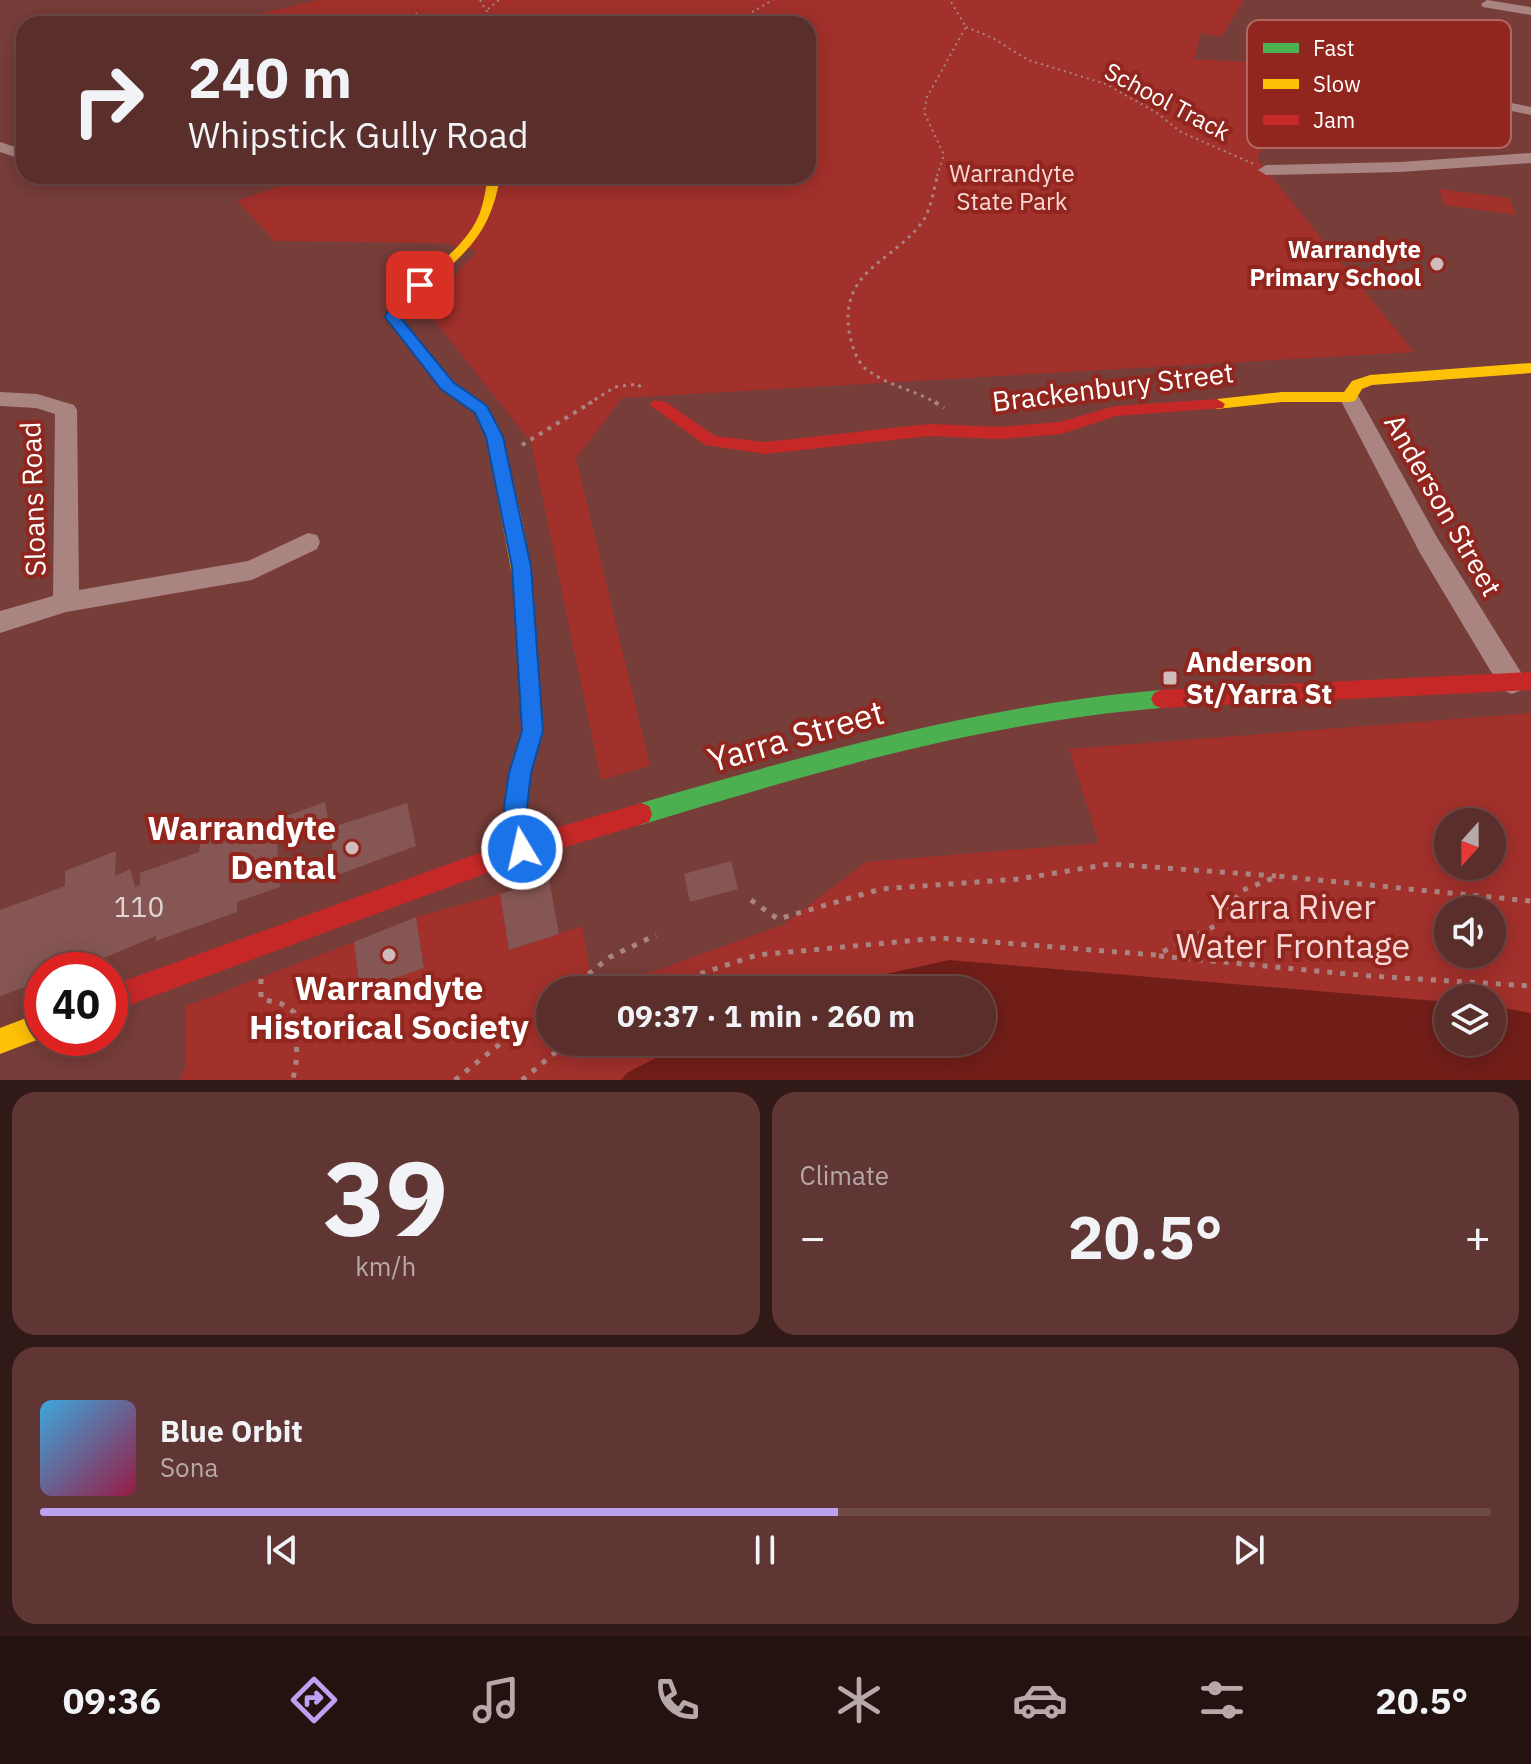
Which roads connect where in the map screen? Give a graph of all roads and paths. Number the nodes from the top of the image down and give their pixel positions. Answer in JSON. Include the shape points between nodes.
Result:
{"nodes":[{"id":1,"x":480,"y":0,"type":"edge"},
{"id":2,"x":499,"y":0,"type":"edge"},
{"id":3,"x":773,"y":0,"type":"edge"},
{"id":4,"x":950,"y":0,"type":"edge"},
{"id":5,"x":1487,"y":4,"type":"dead end"},
{"id":6,"x":488,"y":9,"type":"junction"},
{"id":7,"x":1531,"y":11,"type":"edge"},
{"id":8,"x":416,"y":13,"type":"dead end"},
{"id":9,"x":418,"y":16,"type":"edge"},
{"id":10,"x":491,"y":16,"type":"edge"},
{"id":11,"x":745,"y":16,"type":"edge"},
{"id":12,"x":966,"y":27,"type":"junction"},
{"id":13,"x":1511,"y":107,"type":"edge"},
{"id":14,"x":1531,"y":111,"type":"edge"},
{"id":15,"x":1531,"y":158,"type":"edge"},
{"id":16,"x":1266,"y":170,"type":"joint"},
{"id":17,"x":494,"y":184,"type":"edge"},
{"id":18,"x":1531,"y":368,"type":"edge"},
{"id":19,"x":1349,"y":397,"type":"junction"},
{"id":20,"x":0,"y":399,"type":"edge"},
{"id":21,"x":658,"y":405,"type":"joint"},
{"id":22,"x":975,"y":432,"type":"junction"},
{"id":23,"x":499,"y":459,"type":"junction"},
{"id":24,"x":308,"y":542,"type":"dead end"},
{"id":25,"x":66,"y":602,"type":"junction"},
{"id":26,"x":0,"y":622,"type":"edge"},
{"id":27,"x":1522,"y":682,"type":"edge"},
{"id":28,"x":522,"y":849,"type":"junction"},
{"id":29,"x":1278,"y":876,"type":"junction"},
{"id":30,"x":751,"y":900,"type":"dead end"},
{"id":31,"x":1531,"y":901,"type":"edge"},
{"id":32,"x":656,"y":935,"type":"dead end"},
{"id":33,"x":1156,"y":955,"type":"junction"},
{"id":34,"x":261,"y":970,"type":"dead end"},
{"id":35,"x":586,"y":976,"type":"edge"},
{"id":36,"x":693,"y":976,"type":"edge"},
{"id":37,"x":1531,"y":986,"type":"edge"},
{"id":38,"x":128,"y":992,"type":"edge"},
{"id":39,"x":536,"y":1015,"type":"edge"},
{"id":40,"x":24,"y":1032,"type":"edge"},
{"id":41,"x":0,"y":1041,"type":"edge"},
{"id":42,"x":551,"y":1056,"type":"edge"},
{"id":43,"x":293,"y":1080,"type":"edge"},
{"id":44,"x":455,"y":1080,"type":"edge"},
{"id":45,"x":522,"y":1080,"type":"edge"}],
"edges":[{"from":1,"to":6,"type":"path"},
{"from":2,"to":6,"type":"path"},
{"from":3,"to":11,"type":"path"},
{"from":4,"to":12,"type":"path"},
{"from":5,"to":7,"type":"street"},
{"from":6,"to":10,"type":"path"},
{"from":8,"to":9,"type":"path"},
{"from":12,"to":16,"type":"path","name":"School Track","via":[[1028,60],[1106,84],[1181,132]]},
{"from":12,"to":22,"type":"path","via":[[927,97],[924,112],[944,155],[924,220],[869,270],[846,309],[851,342],[863,367],[896,388],[934,401]]},
{"from":13,"to":14,"type":"street"},
{"from":15,"to":16,"type":"street"},
{"from":17,"to":23,"type":"street","via":[[492,214],[483,230],[402,298],[393,317],[447,386],[481,410]]},
{"from":18,"to":19,"type":"street","name":"Brackenbury Street","via":[[1370,380],[1357,385]]},
{"from":19,"to":22,"type":"street","name":"Brackenbury Street","via":[[1282,397],[1115,411],[1061,428]]},
{"from":19,"to":27,"type":"street","name":"Anderson Street","via":[[1429,546]]},
{"from":20,"to":25,"type":"street","name":"Sloans Road","via":[[37,401],[66,410]]},
{"from":21,"to":22,"type":"street","name":"Brackenbury Street","via":[[711,441],[765,448],[929,430]]},
{"from":21,"to":23,"type":"path","via":[[638,384],[615,387]]},
{"from":23,"to":28,"type":"street","via":[[522,567],[532,731],[516,807]]},
{"from":24,"to":25,"type":"street","via":[[252,570]]},
{"from":25,"to":26,"type":"street"},
{"from":27,"to":28,"type":"street","name":"Yarra Street","via":[[1128,701],[1014,715],[897,739]]},
{"from":28,"to":38,"type":"street","name":"Yarra Street"},
{"from":29,"to":30,"type":"path","via":[[1110,864],[1019,879],[881,889],[778,919]]},
{"from":29,"to":31,"type":"path"},
{"from":29,"to":33,"type":"path","via":[[1241,891],[1217,925]]},
{"from":32,"to":35,"type":"path","via":[[610,957]]},
{"from":33,"to":36,"type":"path","via":[[940,938],[757,955]]},
{"from":33,"to":37,"type":"path"},
{"from":34,"to":43,"type":"path","via":[[261,999],[294,1012]]},
{"from":39,"to":44,"type":"path"},
{"from":40,"to":41,"type":"street"},
{"from":42,"to":45,"type":"path"}]}
